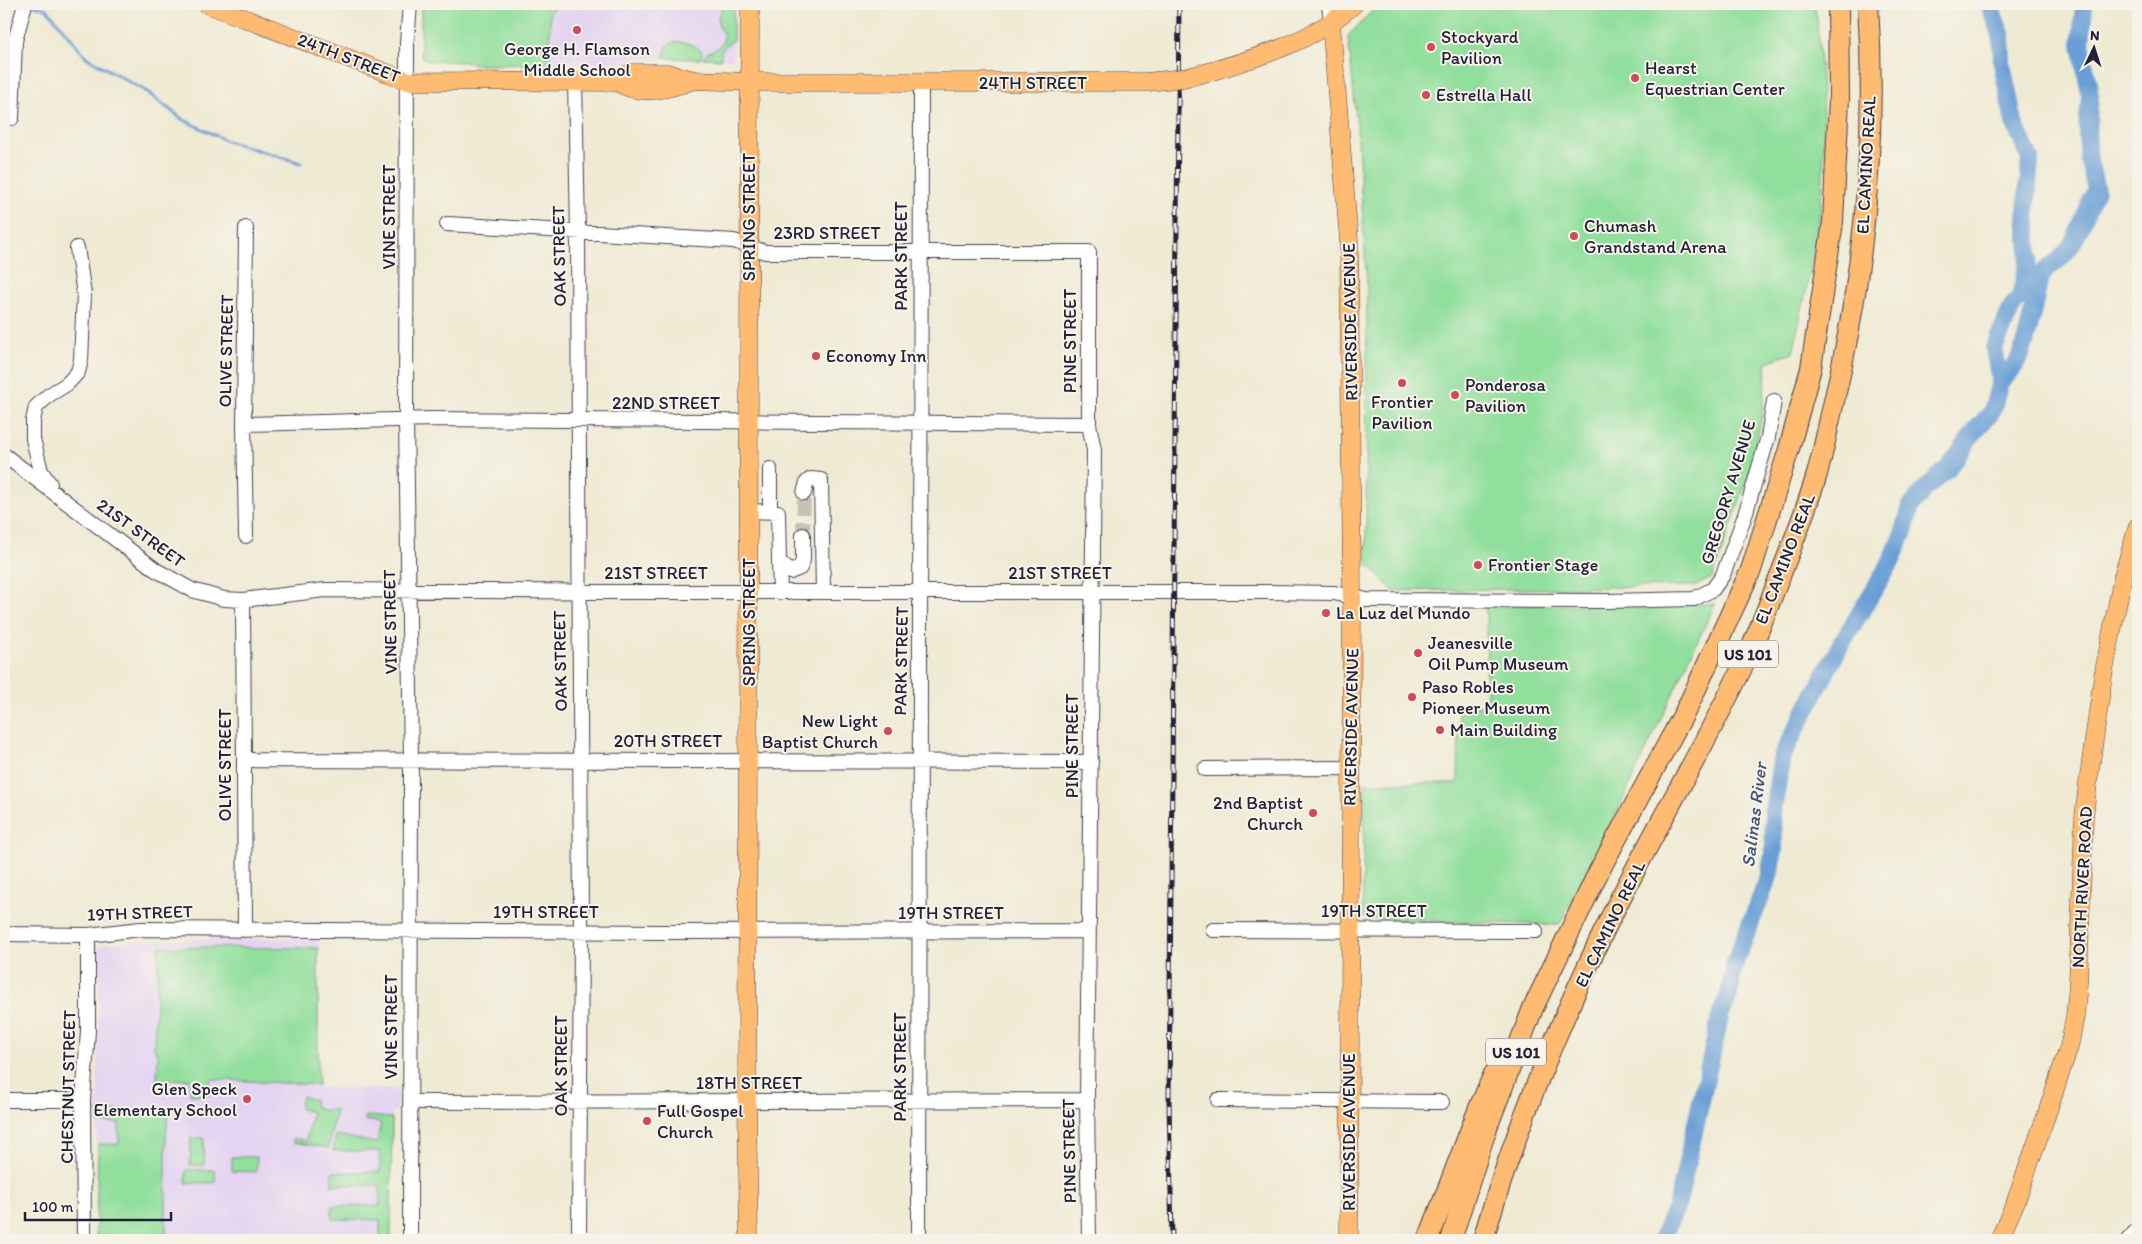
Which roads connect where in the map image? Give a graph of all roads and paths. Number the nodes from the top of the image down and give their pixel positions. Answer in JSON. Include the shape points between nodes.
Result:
{"nodes":[{"id":1,"x":25,"y":4,"type":"edge"},
{"id":2,"x":208,"y":4,"type":"edge"},
{"id":3,"x":410,"y":4,"type":"edge"},
{"id":4,"x":750,"y":4,"type":"edge"},
{"id":5,"x":1329,"y":4,"type":"edge"},
{"id":6,"x":1354,"y":4,"type":"edge"},
{"id":7,"x":1869,"y":4,"type":"edge"},
{"id":8,"x":1838,"y":6,"type":"edge"},
{"id":9,"x":1331,"y":24,"type":"junction"},
{"id":10,"x":408,"y":81,"type":"junction"},
{"id":11,"x":575,"y":81,"type":"junction"},
{"id":12,"x":750,"y":82,"type":"junction"},
{"id":13,"x":921,"y":83,"type":"junction"},
{"id":14,"x":12,"y":118,"type":"dead end"},
{"id":15,"x":447,"y":224,"type":"dead end"},
{"id":16,"x":246,"y":228,"type":"dead end"},
{"id":17,"x":578,"y":231,"type":"junction"},
{"id":18,"x":749,"y":247,"type":"junction"},
{"id":19,"x":77,"y":248,"type":"dead end"},
{"id":20,"x":919,"y":251,"type":"junction"},
{"id":21,"x":1089,"y":252,"type":"joint"},
{"id":22,"x":1774,"y":401,"type":"dead end"},
{"id":23,"x":406,"y":420,"type":"junction"},
{"id":24,"x":579,"y":421,"type":"junction"},
{"id":25,"x":749,"y":422,"type":"junction"},
{"id":26,"x":920,"y":422,"type":"junction"},
{"id":27,"x":244,"y":424,"type":"junction"},
{"id":28,"x":1089,"y":424,"type":"junction"},
{"id":29,"x":4,"y":455,"type":"edge"},
{"id":30,"x":770,"y":470,"type":"dead end"},
{"id":31,"x":56,"y":493,"type":"junction"},
{"id":32,"x":804,"y":493,"type":"dead end"},
{"id":33,"x":749,"y":511,"type":"junction"},
{"id":34,"x":770,"y":511,"type":"junction"},
{"id":35,"x":2138,"y":526,"type":"edge"},
{"id":36,"x":803,"y":535,"type":"tunnel mouth"},
{"id":37,"x":246,"y":536,"type":"dead end"},
{"id":38,"x":779,"y":561,"type":"junction"},
{"id":39,"x":408,"y":590,"type":"junction"},
{"id":40,"x":578,"y":591,"type":"junction"},
{"id":41,"x":920,"y":591,"type":"junction"},
{"id":42,"x":748,"y":592,"type":"junction"},
{"id":43,"x":780,"y":592,"type":"junction"},
{"id":44,"x":823,"y":592,"type":"junction"},
{"id":45,"x":1092,"y":592,"type":"junction"},
{"id":46,"x":1352,"y":596,"type":"junction"},
{"id":47,"x":243,"y":600,"type":"junction"},
{"id":48,"x":244,"y":760,"type":"junction"},
{"id":49,"x":580,"y":760,"type":"junction"},
{"id":50,"x":749,"y":760,"type":"junction"},
{"id":51,"x":410,"y":761,"type":"junction"},
{"id":52,"x":918,"y":761,"type":"junction"},
{"id":53,"x":1091,"y":762,"type":"junction"},
{"id":54,"x":1351,"y":768,"type":"junction"},
{"id":55,"x":1205,"y":769,"type":"dead end"},
{"id":56,"x":1599,"y":871,"type":"junction"},
{"id":57,"x":245,"y":930,"type":"junction"},
{"id":58,"x":410,"y":930,"type":"junction"},
{"id":59,"x":1213,"y":930,"type":"dead end"},
{"id":60,"x":1349,"y":930,"type":"junction"},
{"id":61,"x":1536,"y":930,"type":"dead end"},
{"id":62,"x":581,"y":931,"type":"junction"},
{"id":63,"x":1088,"y":931,"type":"junction"},
{"id":64,"x":749,"y":932,"type":"junction"},
{"id":65,"x":919,"y":932,"type":"junction"},
{"id":66,"x":4,"y":934,"type":"edge"},
{"id":67,"x":88,"y":935,"type":"junction"},
{"id":68,"x":4,"y":1100,"type":"edge"},
{"id":69,"x":83,"y":1100,"type":"junction"},
{"id":70,"x":1087,"y":1100,"type":"junction"},
{"id":71,"x":1218,"y":1100,"type":"dead end"},
{"id":72,"x":747,"y":1101,"type":"junction"},
{"id":73,"x":919,"y":1101,"type":"junction"},
{"id":74,"x":410,"y":1102,"type":"junction"},
{"id":75,"x":580,"y":1102,"type":"junction"},
{"id":76,"x":1349,"y":1102,"type":"junction"},
{"id":77,"x":1442,"y":1102,"type":"dead end"},
{"id":78,"x":2138,"y":1229,"type":"edge"},
{"id":79,"x":84,"y":1240,"type":"edge"},
{"id":80,"x":410,"y":1240,"type":"edge"},
{"id":81,"x":579,"y":1240,"type":"edge"},
{"id":82,"x":749,"y":1240,"type":"edge"},
{"id":83,"x":919,"y":1240,"type":"edge"},
{"id":84,"x":1089,"y":1240,"type":"edge"},
{"id":85,"x":1349,"y":1240,"type":"edge"},
{"id":86,"x":1428,"y":1240,"type":"edge"},
{"id":87,"x":1451,"y":1240,"type":"edge"},
{"id":88,"x":1483,"y":1240,"type":"edge"},
{"id":89,"x":1999,"y":1240,"type":"edge"},
{"id":90,"x":2128,"y":1240,"type":"edge"}],
"edges":[{"from":1,"to":14,"type":"street","via":[[16,41]]},
{"from":2,"to":10,"type":"main road","name":"24TH STREET"},
{"from":3,"to":10,"type":"street","name":"VINE STREET"},
{"from":4,"to":12,"type":"main road","name":"SPRING STREET"},
{"from":5,"to":9,"type":"street","name":"RIVERSIDE AVENUE"},
{"from":6,"to":9,"type":"main road","name":"24TH STREET"},
{"from":7,"to":88,"type":"highway","name":"EL CAMINO REAL","number":"US 101","via":[[1869,170],[1862,247],[1840,379],[1816,476],[1751,650],[1606,926],[1554,1039]]},
{"from":8,"to":56,"type":"highway","name":"EL CAMINO REAL","number":"US 101","via":[[1839,98],[1833,222],[1811,368],[1789,449],[1747,579],[1687,708]]},
{"from":9,"to":13,"type":"main road","name":"24TH STREET","bridge":true,"via":[[1281,50],[1183,78],[1148,82]]},
{"from":9,"to":46,"type":"main road","name":"RIVERSIDE AVENUE","via":[[1349,241]]},
{"from":10,"to":11,"type":"main road","name":"24TH STREET"},
{"from":10,"to":23,"type":"street","name":"VINE STREET"},
{"from":11,"to":12,"type":"main road","name":"24TH STREET","via":[[617,82],[629,89],[667,90],[694,80]]},
{"from":11,"to":17,"type":"street","name":"OAK STREET"},
{"from":12,"to":13,"type":"main road","name":"24TH STREET"},
{"from":12,"to":18,"type":"main road","name":"SPRING STREET"},
{"from":13,"to":20,"type":"street","name":"PARK STREET"},
{"from":15,"to":17,"type":"street","name":"23RD STREET"},
{"from":16,"to":27,"type":"street","name":"OLIVE STREET"},
{"from":17,"to":18,"type":"street","name":"23RD STREET","via":[[734,241]]},
{"from":17,"to":24,"type":"street","name":"OAK STREET"},
{"from":18,"to":20,"type":"street","name":"23RD STREET","via":[[765,252]]},
{"from":18,"to":25,"type":"main road","name":"SPRING STREET"},
{"from":19,"to":31,"type":"street","via":[[84,294],[78,372],[36,407],[33,422],[41,471]]},
{"from":20,"to":21,"type":"street","name":"23RD STREET"},
{"from":20,"to":26,"type":"street","name":"PARK STREET"},
{"from":21,"to":28,"type":"street","name":"PINE STREET"},
{"from":22,"to":46,"type":"street","name":"GREGORY AVENUE","via":[[1765,446],[1723,575],[1713,589],[1694,599],[1368,600]]},
{"from":23,"to":24,"type":"street","name":"22ND STREET"},
{"from":23,"to":27,"type":"street","name":"22ND STREET"},
{"from":23,"to":39,"type":"street","name":"VINE STREET"},
{"from":24,"to":25,"type":"street","name":"22ND STREET"},
{"from":24,"to":40,"type":"street","name":"OAK STREET"},
{"from":25,"to":26,"type":"street","name":"22ND STREET"},
{"from":25,"to":33,"type":"main road","name":"SPRING STREET"},
{"from":26,"to":28,"type":"street","name":"22ND STREET"},
{"from":26,"to":41,"type":"street","name":"PARK STREET"},
{"from":27,"to":37,"type":"street","name":"OLIVE STREET"},
{"from":28,"to":45,"type":"street","name":"PINE STREET","via":[[1094,450]]},
{"from":29,"to":31,"type":"street","name":"21ST STREET"},
{"from":30,"to":34,"type":"street"},
{"from":31,"to":47,"type":"street","name":"21ST STREET","via":[[174,581],[208,595]]},
{"from":32,"to":44,"type":"street","via":[[807,482],[821,480]]},
{"from":33,"to":34,"type":"street"},
{"from":33,"to":42,"type":"main road","name":"SPRING STREET"},
{"from":34,"to":38,"type":"street","via":[[778,512],[779,516]]},
{"from":35,"to":89,"type":"main road","name":"NORTH RIVER ROAD","via":[[2123,576],[2103,676],[2092,754],[2084,817],[2074,1017],[2048,1113]]},
{"from":36,"to":38,"type":"street","via":[[800,568],[790,572]]},
{"from":38,"to":43,"type":"street"},
{"from":39,"to":40,"type":"street","name":"21ST STREET"},
{"from":39,"to":47,"type":"street","name":"21ST STREET","via":[[325,590]]},
{"from":39,"to":51,"type":"street","name":"VINE STREET"},
{"from":40,"to":42,"type":"street","name":"21ST STREET"},
{"from":40,"to":49,"type":"street","name":"OAK STREET"},
{"from":41,"to":44,"type":"street","name":"21ST STREET"},
{"from":41,"to":45,"type":"street","name":"21ST STREET"},
{"from":41,"to":52,"type":"street","name":"PARK STREET"},
{"from":42,"to":43,"type":"street","name":"21ST STREET"},
{"from":42,"to":50,"type":"main road","name":"SPRING STREET"},
{"from":43,"to":44,"type":"street","name":"21ST STREET"},
{"from":45,"to":46,"type":"street","name":"21ST STREET","via":[[1276,592]]},
{"from":45,"to":53,"type":"street","name":"PINE STREET"},
{"from":46,"to":54,"type":"main road","name":"RIVERSIDE AVENUE"},
{"from":47,"to":48,"type":"street","name":"OLIVE STREET"},
{"from":48,"to":51,"type":"street","name":"20TH STREET"},
{"from":48,"to":57,"type":"street","name":"OLIVE STREET"},
{"from":49,"to":50,"type":"street","name":"20TH STREET"},
{"from":49,"to":51,"type":"street","name":"20TH STREET"},
{"from":49,"to":62,"type":"street","name":"OAK STREET"},
{"from":50,"to":52,"type":"street","name":"20TH STREET"},
{"from":50,"to":64,"type":"main road","name":"SPRING STREET"},
{"from":51,"to":58,"type":"street","name":"VINE STREET"},
{"from":52,"to":53,"type":"street","name":"20TH STREET"},
{"from":52,"to":65,"type":"street","name":"PARK STREET"},
{"from":53,"to":63,"type":"street","name":"PINE STREET"},
{"from":54,"to":55,"type":"street"},
{"from":54,"to":60,"type":"main road","name":"RIVERSIDE AVENUE"},
{"from":56,"to":86,"type":"highway","via":[[1585,884],[1528,997],[1479,1108]]},
{"from":56,"to":87,"type":"highway","name":"EL CAMINO REAL","number":"US 101","via":[[1517,1047]]},
{"from":57,"to":58,"type":"street","name":"19TH STREET"},
{"from":57,"to":67,"type":"street","name":"19TH STREET","via":[[141,929]]},
{"from":58,"to":62,"type":"street","name":"19TH STREET"},
{"from":58,"to":74,"type":"street","name":"VINE STREET"},
{"from":59,"to":60,"type":"street","name":"19TH STREET"},
{"from":60,"to":61,"type":"street","name":"19TH STREET"},
{"from":60,"to":76,"type":"main road","name":"RIVERSIDE AVENUE"},
{"from":62,"to":64,"type":"street","name":"19TH STREET"},
{"from":62,"to":75,"type":"street","name":"OAK STREET"},
{"from":63,"to":65,"type":"street","name":"19TH STREET"},
{"from":63,"to":70,"type":"street","name":"PINE STREET"},
{"from":64,"to":65,"type":"street","name":"19TH STREET"},
{"from":64,"to":72,"type":"main road","name":"SPRING STREET"},
{"from":65,"to":73,"type":"street","name":"PARK STREET"},
{"from":66,"to":67,"type":"street","name":"19TH STREET"},
{"from":67,"to":69,"type":"street","name":"CHESTNUT STREET","via":[[88,1030]]},
{"from":68,"to":69,"type":"street"},
{"from":69,"to":79,"type":"street","name":"CHESTNUT STREET"},
{"from":70,"to":73,"type":"street","name":"18TH STREET"},
{"from":70,"to":84,"type":"street","name":"PINE STREET"},
{"from":71,"to":76,"type":"street"},
{"from":72,"to":73,"type":"street","name":"18TH STREET"},
{"from":72,"to":75,"type":"street","name":"18TH STREET"},
{"from":72,"to":82,"type":"main road","name":"SPRING STREET"},
{"from":73,"to":83,"type":"street","name":"PARK STREET"},
{"from":74,"to":75,"type":"street","name":"18TH STREET"},
{"from":74,"to":80,"type":"street","name":"VINE STREET"},
{"from":75,"to":81,"type":"street","name":"OAK STREET"},
{"from":76,"to":77,"type":"street"},
{"from":76,"to":85,"type":"main road","name":"RIVERSIDE AVENUE"},
{"from":78,"to":90,"type":"street"}]}
